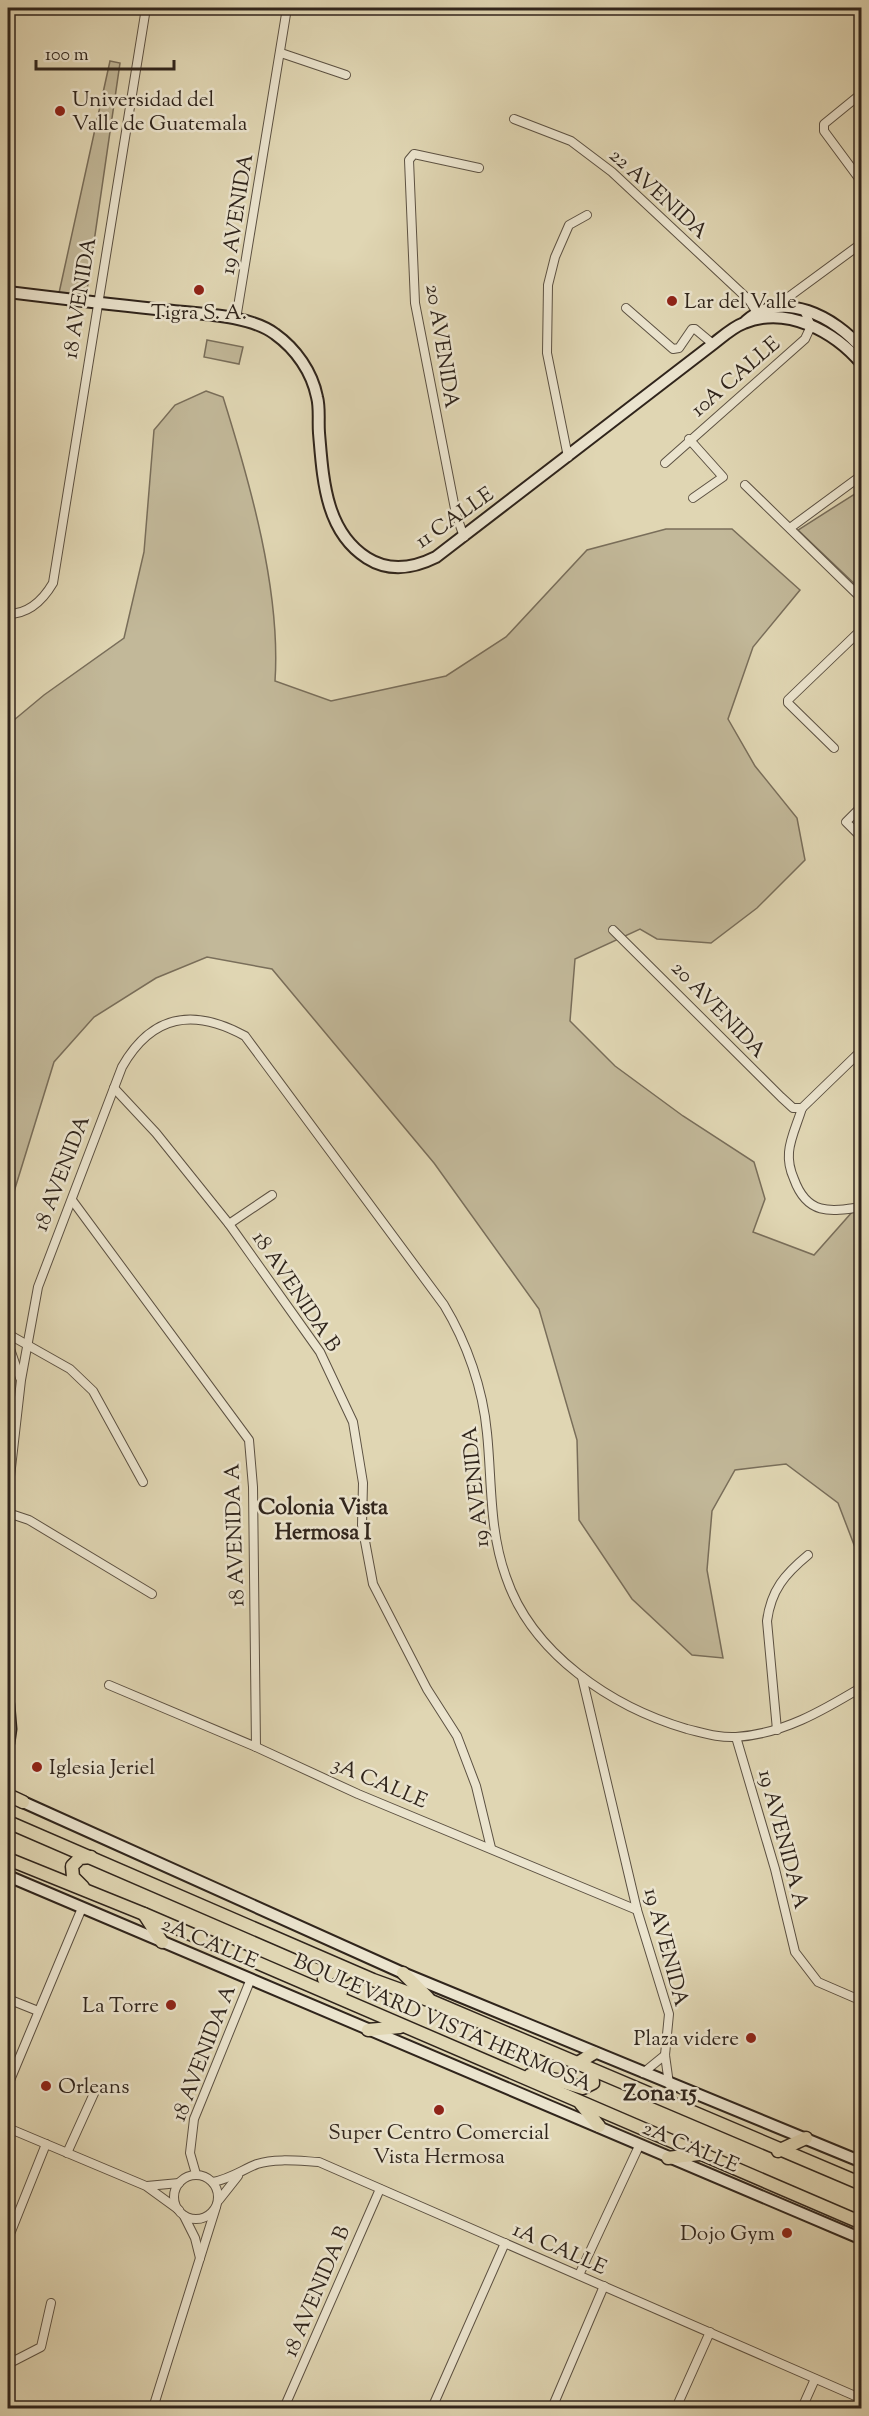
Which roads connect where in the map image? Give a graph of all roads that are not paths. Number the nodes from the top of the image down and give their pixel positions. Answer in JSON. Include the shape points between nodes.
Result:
{"nodes":[{"id":1,"x":146,"y":8,"type":"edge"},
{"id":2,"x":287,"y":8,"type":"edge"},
{"id":3,"x":280,"y":53,"type":"junction"},
{"id":4,"x":346,"y":75,"type":"dead end"},
{"id":5,"x":861,"y":93,"type":"edge"},
{"id":6,"x":514,"y":119,"type":"dead end"},
{"id":7,"x":479,"y":168,"type":"dead end"},
{"id":8,"x":861,"y":186,"type":"edge"},
{"id":9,"x":587,"y":215,"type":"dead end"},
{"id":10,"x":861,"y":243,"type":"edge"},
{"id":11,"x":8,"y":292,"type":"edge"},
{"id":12,"x":99,"y":303,"type":"junction"},
{"id":13,"x":626,"y":308,"type":"dead end"},
{"id":14,"x":774,"y":308,"type":"junction"},
{"id":15,"x":804,"y":310,"type":"junction"},
{"id":16,"x":758,"y":316,"type":"junction"},
{"id":17,"x":236,"y":319,"type":"junction"},
{"id":18,"x":811,"y":326,"type":"junction"},
{"id":19,"x":712,"y":344,"type":"junction"},
{"id":20,"x":861,"y":349,"type":"edge"},
{"id":21,"x":861,"y":364,"type":"edge"},
{"id":22,"x":689,"y":439,"type":"junction"},
{"id":23,"x":568,"y":457,"type":"junction"},
{"id":24,"x":665,"y":463,"type":"dead end"},
{"id":25,"x":861,"y":476,"type":"edge"},
{"id":26,"x":745,"y":485,"type":"dead end"},
{"id":27,"x":693,"y":498,"type":"dead end"},
{"id":28,"x":790,"y":528,"type":"junction"},
{"id":29,"x":464,"y":537,"type":"junction"},
{"id":30,"x":861,"y":599,"type":"edge"},
{"id":31,"x":8,"y":614,"type":"edge"},
{"id":32,"x":861,"y":629,"type":"edge"},
{"id":33,"x":834,"y":748,"type":"dead end"},
{"id":34,"x":861,"y":806,"type":"edge"},
{"id":35,"x":861,"y":838,"type":"edge"},
{"id":36,"x":612,"y":930,"type":"dead end"},
{"id":37,"x":198,"y":1018,"type":"joint"},
{"id":38,"x":861,"y":1050,"type":"edge"},
{"id":39,"x":114,"y":1088,"type":"junction"},
{"id":40,"x":802,"y":1108,"type":"junction"},
{"id":41,"x":272,"y":1195,"type":"dead end"},
{"id":42,"x":72,"y":1200,"type":"junction"},
{"id":43,"x":861,"y":1207,"type":"edge"},
{"id":44,"x":229,"y":1224,"type":"junction"},
{"id":45,"x":8,"y":1334,"type":"edge"},
{"id":46,"x":8,"y":1343,"type":"edge"},
{"id":47,"x":27,"y":1345,"type":"junction"},
{"id":48,"x":21,"y":1380,"type":"junction"},
{"id":49,"x":143,"y":1482,"type":"dead end"},
{"id":50,"x":8,"y":1494,"type":"edge"},
{"id":51,"x":8,"y":1513,"type":"edge"},
{"id":52,"x":808,"y":1555,"type":"dead end"},
{"id":53,"x":152,"y":1594,"type":"dead end"},
{"id":54,"x":582,"y":1677,"type":"junction"},
{"id":55,"x":109,"y":1685,"type":"dead end"},
{"id":56,"x":861,"y":1687,"type":"edge"},
{"id":57,"x":8,"y":1705,"type":"edge"},
{"id":58,"x":777,"y":1730,"type":"junction"},
{"id":59,"x":736,"y":1737,"type":"junction"},
{"id":60,"x":8,"y":1743,"type":"edge"},
{"id":61,"x":256,"y":1746,"type":"junction"},
{"id":62,"x":8,"y":1795,"type":"edge"},
{"id":63,"x":8,"y":1802,"type":"edge"},
{"id":64,"x":23,"y":1803,"type":"junction"},
{"id":65,"x":8,"y":1822,"type":"edge"},
{"id":66,"x":491,"y":1848,"type":"junction"},
{"id":67,"x":92,"y":1857,"type":"junction"},
{"id":68,"x":8,"y":1859,"type":"edge"},
{"id":69,"x":8,"y":1876,"type":"edge"},
{"id":70,"x":88,"y":1891,"type":"junction"},
{"id":71,"x":82,"y":1908,"type":"junction"},
{"id":72,"x":637,"y":1910,"type":"junction"},
{"id":73,"x":144,"y":1914,"type":"junction"},
{"id":74,"x":162,"y":1942,"type":"junction"},
{"id":75,"x":403,"y":1973,"type":"junction"},
{"id":76,"x":250,"y":1981,"type":"junction"},
{"id":77,"x":397,"y":1989,"type":"junction"},
{"id":78,"x":8,"y":1999,"type":"edge"},
{"id":79,"x":430,"y":2001,"type":"junction"},
{"id":80,"x":861,"y":2001,"type":"edge"},
{"id":81,"x":356,"y":2006,"type":"junction"},
{"id":82,"x":38,"y":2011,"type":"junction"},
{"id":83,"x":408,"y":2028,"type":"junction"},
{"id":84,"x":368,"y":2030,"type":"junction"},
{"id":85,"x":594,"y":2052,"type":"junction"},
{"id":86,"x":665,"y":2055,"type":"junction"},
{"id":87,"x":576,"y":2064,"type":"junction"},
{"id":88,"x":592,"y":2072,"type":"junction"},
{"id":89,"x":642,"y":2073,"type":"junction"},
{"id":90,"x":520,"y":2075,"type":"junction"},
{"id":91,"x":669,"y":2084,"type":"junction"},
{"id":92,"x":8,"y":2085,"type":"edge"},
{"id":93,"x":96,"y":2089,"type":"dead end"},
{"id":94,"x":581,"y":2103,"type":"junction"},
{"id":95,"x":599,"y":2126,"type":"junction"},
{"id":96,"x":8,"y":2128,"type":"edge"},
{"id":97,"x":806,"y":2138,"type":"junction"},
{"id":98,"x":46,"y":2144,"type":"junction"},
{"id":99,"x":639,"y":2146,"type":"junction"},
{"id":100,"x":778,"y":2151,"type":"junction"},
{"id":101,"x":67,"y":2154,"type":"junction"},
{"id":102,"x":702,"y":2154,"type":"junction"},
{"id":103,"x":668,"y":2158,"type":"junction"},
{"id":104,"x":861,"y":2162,"type":"edge"},
{"id":105,"x":240,"y":2173,"type":"junction"},
{"id":106,"x":196,"y":2174,"type":"junction"},
{"id":107,"x":213,"y":2182,"type":"junction"},
{"id":108,"x":179,"y":2183,"type":"junction"},
{"id":109,"x":861,"y":2184,"type":"edge"},
{"id":110,"x":146,"y":2186,"type":"junction"},
{"id":111,"x":380,"y":2188,"type":"junction"},
{"id":112,"x":217,"y":2204,"type":"junction"},
{"id":113,"x":181,"y":2213,"type":"junction"},
{"id":114,"x":861,"y":2223,"type":"edge"},
{"id":115,"x":8,"y":2239,"type":"edge"},
{"id":116,"x":861,"y":2240,"type":"edge"},
{"id":117,"x":505,"y":2243,"type":"junction"},
{"id":118,"x":201,"y":2260,"type":"junction"},
{"id":119,"x":579,"y":2275,"type":"junction"},
{"id":120,"x":604,"y":2286,"type":"junction"},
{"id":121,"x":51,"y":2303,"type":"dead end"},
{"id":122,"x":710,"y":2331,"type":"junction"},
{"id":123,"x":8,"y":2364,"type":"edge"},
{"id":124,"x":815,"y":2379,"type":"junction"},
{"id":125,"x":861,"y":2399,"type":"edge"},
{"id":126,"x":153,"y":2409,"type":"edge"},
{"id":127,"x":284,"y":2409,"type":"edge"},
{"id":128,"x":432,"y":2409,"type":"edge"},
{"id":129,"x":552,"y":2409,"type":"edge"},
{"id":130,"x":676,"y":2409,"type":"edge"},
{"id":131,"x":802,"y":2409,"type":"edge"}],
"edges":[{"from":1,"to":12,"type":"street","name":"18 AVENIDA"},
{"from":2,"to":3,"type":"street","name":"19 AVENIDA"},
{"from":3,"to":4,"type":"street"},
{"from":3,"to":17,"type":"street","name":"19 AVENIDA"},
{"from":5,"to":8,"type":"street","via":[[824,124],[824,131]]},
{"from":6,"to":16,"type":"street","name":"22 AVENIDA","via":[[571,141],[612,172],[749,300]]},
{"from":7,"to":29,"type":"street","name":"20 AVENIDA","via":[[414,154],[409,160],[415,303],[456,514]]},
{"from":9,"to":23,"type":"street","via":[[569,225],[555,257],[549,285],[547,353]]},
{"from":10,"to":14,"type":"street"},
{"from":11,"to":12,"type":"street","name":"11 CALLE"},
{"from":12,"to":17,"type":"street","name":"11 CALLE"},
{"from":12,"to":31,"type":"street","name":"18 AVENIDA","via":[[53,583],[19,614]]},
{"from":13,"to":19,"type":"street","via":[[673,349],[679,348],[695,329]]},
{"from":14,"to":15,"type":"street"},
{"from":14,"to":16,"type":"street"},
{"from":15,"to":18,"type":"street"},
{"from":15,"to":20,"type":"street","via":[[840,326]]},
{"from":16,"to":18,"type":"street"},
{"from":16,"to":19,"type":"street","name":"11 CALLE"},
{"from":17,"to":29,"type":"street","name":"11 CALLE","via":[[274,333],[309,372],[318,398],[331,512],[350,548],[375,564],[396,568],[436,557]]},
{"from":18,"to":21,"type":"street","via":[[838,340]]},
{"from":18,"to":22,"type":"street","name":"10A CALLE","via":[[805,339]]},
{"from":19,"to":23,"type":"street","name":"11 CALLE"},
{"from":22,"to":24,"type":"street","name":"10A CALLE"},
{"from":22,"to":27,"type":"street","via":[[723,477]]},
{"from":23,"to":29,"type":"street","name":"11 CALLE"},
{"from":25,"to":28,"type":"street"},
{"from":26,"to":28,"type":"street"},
{"from":28,"to":30,"type":"street"},
{"from":32,"to":33,"type":"street","via":[[788,700]]},
{"from":34,"to":35,"type":"street","via":[[846,822]]},
{"from":36,"to":40,"type":"street","name":"20 AVENIDA","via":[[781,1097],[793,1108]]},
{"from":37,"to":39,"type":"street","name":"18 AVENIDA","via":[[160,1025],[144,1037],[132,1050]]},
{"from":37,"to":54,"type":"street","name":"19 AVENIDA","via":[[224,1024],[245,1036],[461,1333],[483,1404],[494,1530],[506,1578],[526,1617],[551,1649]]},
{"from":38,"to":40,"type":"street"},
{"from":39,"to":42,"type":"street","name":"18 AVENIDA"},
{"from":39,"to":44,"type":"street","name":"18 AVENIDA B","via":[[156,1133]]},
{"from":40,"to":43,"type":"street","via":[[789,1150],[789,1166],[797,1188],[815,1208]]},
{"from":41,"to":44,"type":"street"},
{"from":42,"to":47,"type":"street","name":"18 AVENIDA","via":[[38,1287]]},
{"from":42,"to":61,"type":"street","name":"18 AVENIDA A","via":[[249,1440]]},
{"from":44,"to":66,"type":"street","name":"18 AVENIDA B","via":[[320,1352],[353,1422],[363,1483],[362,1525],[373,1584],[427,1689],[457,1736],[476,1786]]},
{"from":45,"to":47,"type":"street"},
{"from":46,"to":48,"type":"street"},
{"from":47,"to":48,"type":"street","name":"18 AVENIDA"},
{"from":47,"to":49,"type":"street","via":[[70,1369],[93,1391]]},
{"from":48,"to":50,"type":"street","name":"18 AVENIDA"},
{"from":51,"to":53,"type":"street","via":[[29,1520]]},
{"from":52,"to":58,"type":"street","via":[[779,1582],[769,1606]]},
{"from":54,"to":59,"type":"street","via":[[671,1724],[714,1736]]},
{"from":54,"to":72,"type":"street","name":"19 AVENIDA"},
{"from":55,"to":61,"type":"street","name":"3A CALLE"},
{"from":56,"to":58,"type":"street"},
{"from":57,"to":60,"type":"main road"},
{"from":58,"to":59,"type":"street"},
{"from":59,"to":80,"type":"street","name":"19 AVENIDA A","via":[[795,1952],[818,1982]]},
{"from":61,"to":66,"type":"street","name":"3A CALLE","via":[[357,1794]]},
{"from":62,"to":64,"type":"main road"},
{"from":63,"to":64,"type":"main road"},
{"from":64,"to":75,"type":"street"},
{"from":65,"to":67,"type":"main road","name":"BOULEVARD VISTA HERMOSA"},
{"from":66,"to":72,"type":"street","name":"3A CALLE"},
{"from":67,"to":70,"type":"main road","via":[[80,1858],[71,1869]]},
{"from":67,"to":77,"type":"main road","name":"BOULEVARD VISTA HERMOSA"},
{"from":68,"to":70,"type":"main road","name":"BOULEVARD VISTA HERMOSA"},
{"from":69,"to":71,"type":"street","name":"2A CALLE"},
{"from":70,"to":73,"type":"main road","name":"BOULEVARD VISTA HERMOSA"},
{"from":71,"to":74,"type":"street","name":"2A CALLE"},
{"from":71,"to":82,"type":"street"},
{"from":72,"to":86,"type":"street","name":"19 AVENIDA","via":[[669,2014]]},
{"from":73,"to":74,"type":"main road"},
{"from":73,"to":81,"type":"main road","name":"BOULEVARD VISTA HERMOSA"},
{"from":74,"to":76,"type":"street","name":"2A CALLE"},
{"from":75,"to":79,"type":"main road"},
{"from":75,"to":85,"type":"street"},
{"from":76,"to":84,"type":"street","name":"2A CALLE"},
{"from":76,"to":106,"type":"street","name":"18 AVENIDA A","via":[[194,2119],[190,2153]]},
{"from":77,"to":79,"type":"main road","name":"BOULEVARD VISTA HERMOSA"},
{"from":77,"to":81,"type":"main road","via":[[381,1990],[337,1971],[327,1973],[327,1985],[348,1995]]},
{"from":78,"to":82,"type":"street"},
{"from":79,"to":87,"type":"main road","name":"BOULEVARD VISTA HERMOSA"},
{"from":81,"to":83,"type":"main road","name":"BOULEVARD VISTA HERMOSA"},
{"from":82,"to":92,"type":"street"},
{"from":83,"to":84,"type":"main road"},
{"from":83,"to":90,"type":"main road","name":"BOULEVARD VISTA HERMOSA"},
{"from":84,"to":95,"type":"street","name":"2A CALLE"},
{"from":85,"to":87,"type":"main road"},
{"from":85,"to":89,"type":"street"},
{"from":86,"to":89,"type":"street"},
{"from":86,"to":91,"type":"street","name":"19 AVENIDA"},
{"from":87,"to":88,"type":"main road","name":"BOULEVARD VISTA HERMOSA"},
{"from":88,"to":90,"type":"main road","via":[[593,2083],[584,2088],[541,2076]]},
{"from":88,"to":100,"type":"main road","name":"BOULEVARD VISTA HERMOSA"},
{"from":89,"to":91,"type":"street"},
{"from":90,"to":94,"type":"main road","name":"BOULEVARD VISTA HERMOSA"},
{"from":91,"to":97,"type":"street"},
{"from":93,"to":101,"type":"street"},
{"from":94,"to":95,"type":"main road"},
{"from":94,"to":102,"type":"main road","name":"BOULEVARD VISTA HERMOSA"},
{"from":95,"to":99,"type":"street","name":"2A CALLE"},
{"from":96,"to":98,"type":"street"},
{"from":97,"to":100,"type":"main road"},
{"from":97,"to":104,"type":"street"},
{"from":98,"to":101,"type":"street"},
{"from":98,"to":115,"type":"street"},
{"from":99,"to":103,"type":"street","name":"2A CALLE"},
{"from":99,"to":119,"type":"street"},
{"from":100,"to":109,"type":"main road","name":"BOULEVARD VISTA HERMOSA"},
{"from":101,"to":110,"type":"street"},
{"from":102,"to":103,"type":"main road"},
{"from":102,"to":114,"type":"main road","name":"BOULEVARD VISTA HERMOSA"},
{"from":103,"to":116,"type":"street","name":"2A CALLE"},
{"from":105,"to":107,"type":"street","name":"1A CALLE"},
{"from":105,"to":111,"type":"street","name":"1A CALLE","via":[[275,2161],[319,2162]]},
{"from":105,"to":112,"type":"street"},
{"from":106,"to":107,"type":"street"},
{"from":106,"to":108,"type":"street"},
{"from":107,"to":112,"type":"street","via":[[219,2194]]},
{"from":108,"to":110,"type":"street"},
{"from":108,"to":113,"type":"street","via":[[174,2197]]},
{"from":110,"to":113,"type":"street"},
{"from":111,"to":117,"type":"street","name":"1A CALLE"},
{"from":111,"to":127,"type":"street","name":"18 AVENIDA B"},
{"from":112,"to":113,"type":"street","via":[[205,2217],[191,2218]]},
{"from":112,"to":118,"type":"street"},
{"from":113,"to":118,"type":"street","via":[[195,2238]]},
{"from":117,"to":119,"type":"street","name":"1A CALLE"},
{"from":117,"to":128,"type":"street"},
{"from":118,"to":126,"type":"street"},
{"from":119,"to":120,"type":"street","name":"1A CALLE"},
{"from":120,"to":122,"type":"street","name":"1A CALLE"},
{"from":120,"to":129,"type":"street"},
{"from":121,"to":123,"type":"street","via":[[41,2347]]},
{"from":122,"to":124,"type":"street","name":"1A CALLE"},
{"from":122,"to":130,"type":"street"},
{"from":124,"to":125,"type":"street","name":"1A CALLE"},
{"from":124,"to":131,"type":"street"}]}
